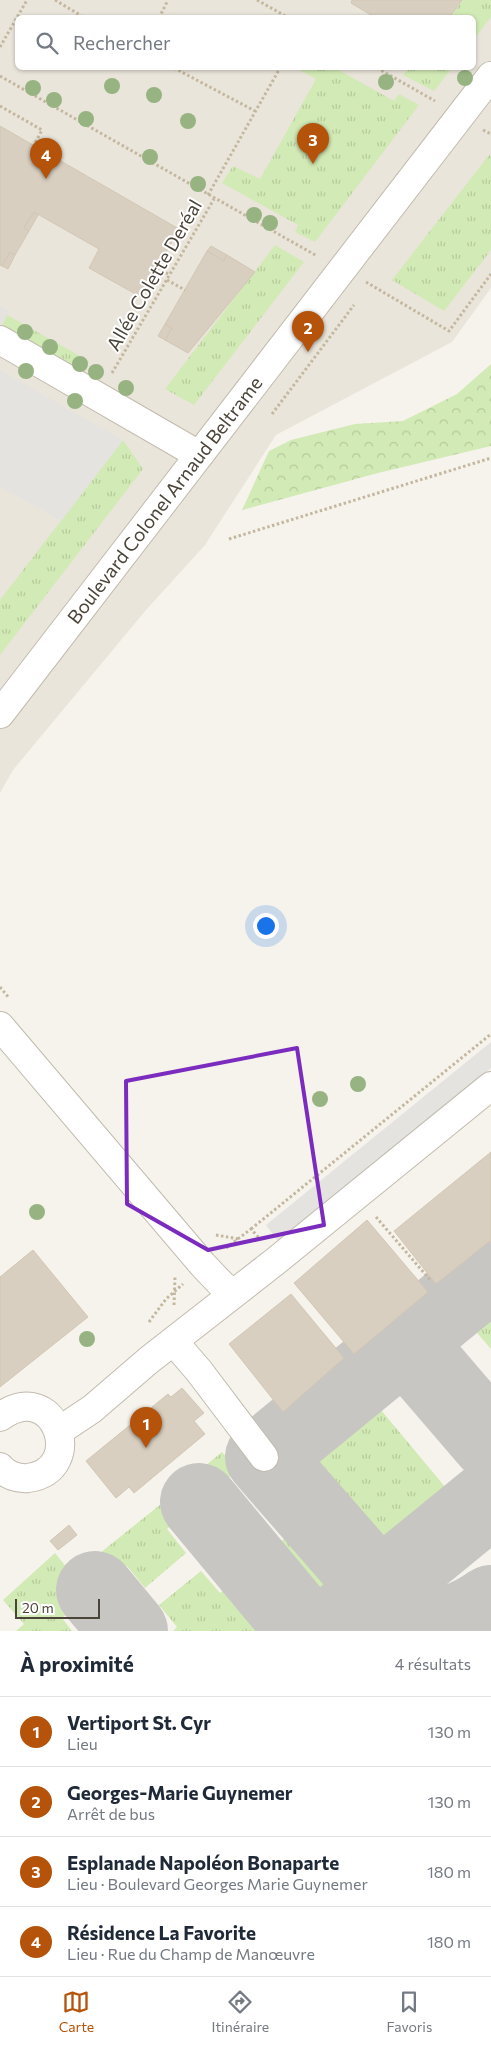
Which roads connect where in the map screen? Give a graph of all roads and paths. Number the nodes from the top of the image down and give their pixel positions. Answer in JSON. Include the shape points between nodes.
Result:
{"nodes":[{"id":1,"x":27,"y":0,"type":"edge"},
{"id":2,"x":55,"y":0,"type":"edge"},
{"id":3,"x":168,"y":0,"type":"edge"},
{"id":4,"x":257,"y":0,"type":"edge"},
{"id":5,"x":18,"y":15,"type":"edge"},
{"id":6,"x":80,"y":15,"type":"edge"},
{"id":7,"x":160,"y":15,"type":"edge"},
{"id":8,"x":284,"y":15,"type":"edge"},
{"id":9,"x":15,"y":21,"type":"edge"},
{"id":10,"x":0,"y":47,"type":"edge"},
{"id":11,"x":178,"y":70,"type":"edge"},
{"id":12,"x":279,"y":70,"type":"edge"},
{"id":13,"x":380,"y":70,"type":"edge"},
{"id":14,"x":0,"y":76,"type":"edge"},
{"id":15,"x":491,"y":76,"type":"edge"},
{"id":16,"x":0,"y":106,"type":"edge"},
{"id":17,"x":255,"y":112,"type":"junction"},
{"id":18,"x":460,"y":117,"type":"junction"},
{"id":19,"x":34,"y":145,"type":"dead end"},
{"id":20,"x":208,"y":195,"type":"junction"},
{"id":21,"x":214,"y":199,"type":"junction"},
{"id":22,"x":157,"y":268,"type":"dead end"},
{"id":23,"x":491,"y":274,"type":"edge"},
{"id":24,"x":170,"y":275,"type":"junction"},
{"id":25,"x":336,"y":277,"type":"junction"},
{"id":26,"x":167,"y":280,"type":"junction"},
{"id":27,"x":185,"y":290,"type":"dead end"},
{"id":28,"x":0,"y":340,"type":"edge"},
{"id":29,"x":118,"y":365,"type":"dead end"},
{"id":30,"x":199,"y":455,"type":"junction"},
{"id":31,"x":491,"y":458,"type":"edge"},
{"id":32,"x":229,"y":539,"type":"dead end"},
{"id":33,"x":0,"y":714,"type":"edge"},
{"id":34,"x":0,"y":1026,"type":"edge"},
{"id":35,"x":491,"y":1034,"type":"edge"},
{"id":36,"x":491,"y":1086,"type":"edge"},
{"id":37,"x":358,"y":1195,"type":"junction"},
{"id":38,"x":251,"y":1229,"type":"dead end"},
{"id":39,"x":169,"y":1270,"type":"dead end"},
{"id":40,"x":431,"y":1281,"type":"dead end"},
{"id":41,"x":233,"y":1292,"type":"junction"},
{"id":42,"x":174,"y":1342,"type":"junction"},
{"id":43,"x":0,"y":1417,"type":"edge"},
{"id":44,"x":59,"y":1431,"type":"junction"},
{"id":45,"x":264,"y":1457,"type":"dead end"},
{"id":46,"x":1,"y":1470,"type":"edge"}],
"edges":[{"from":1,"to":5,"type":"path"},
{"from":2,"to":6,"type":"path"},
{"from":3,"to":7,"type":"path"},
{"from":4,"to":8,"type":"path"},
{"from":9,"to":10,"type":"path"},
{"from":11,"to":17,"type":"path"},
{"from":12,"to":17,"type":"path"},
{"from":13,"to":18,"type":"path"},
{"from":14,"to":20,"type":"path"},
{"from":15,"to":18,"type":"street","name":"Boulevard Colonel Arnaud Beltrame"},
{"from":16,"to":19,"type":"path","via":[[42,130]]},
{"from":17,"to":20,"type":"path"},
{"from":18,"to":25,"type":"street","name":"Boulevard Colonel Arnaud Beltrame"},
{"from":20,"to":21,"type":"path"},
{"from":21,"to":24,"type":"path","name":"Allée Colette Deréal"},
{"from":21,"to":25,"type":"path","via":[[294,245]]},
{"from":22,"to":24,"type":"path"},
{"from":23,"to":25,"type":"path","via":[[449,331]]},
{"from":24,"to":26,"type":"path","name":"Allée Colette Deréal"},
{"from":25,"to":30,"type":"street","name":"Boulevard Colonel Arnaud Beltrame"},
{"from":26,"to":27,"type":"path"},
{"from":26,"to":29,"type":"path","name":"Allée Colette Deréal"},
{"from":28,"to":30,"type":"street"},
{"from":30,"to":33,"type":"street","name":"Boulevard Colonel Arnaud Beltrame"},
{"from":31,"to":32,"type":"path"},
{"from":34,"to":41,"type":"street","via":[[203,1265]]},
{"from":35,"to":38,"type":"path"},
{"from":36,"to":37,"type":"street"},
{"from":37,"to":40,"type":"path"},
{"from":37,"to":41,"type":"street"},
{"from":39,"to":42,"type":"path","via":[[176,1278],[169,1330]]},
{"from":41,"to":42,"type":"street"},
{"from":42,"to":44,"type":"street","via":[[92,1409]]},
{"from":42,"to":45,"type":"street"},
{"from":43,"to":44,"type":"street","via":[[21,1406],[33,1407],[53,1420]]},
{"from":44,"to":46,"type":"street","via":[[59,1454],[45,1472],[24,1478]]}]}
